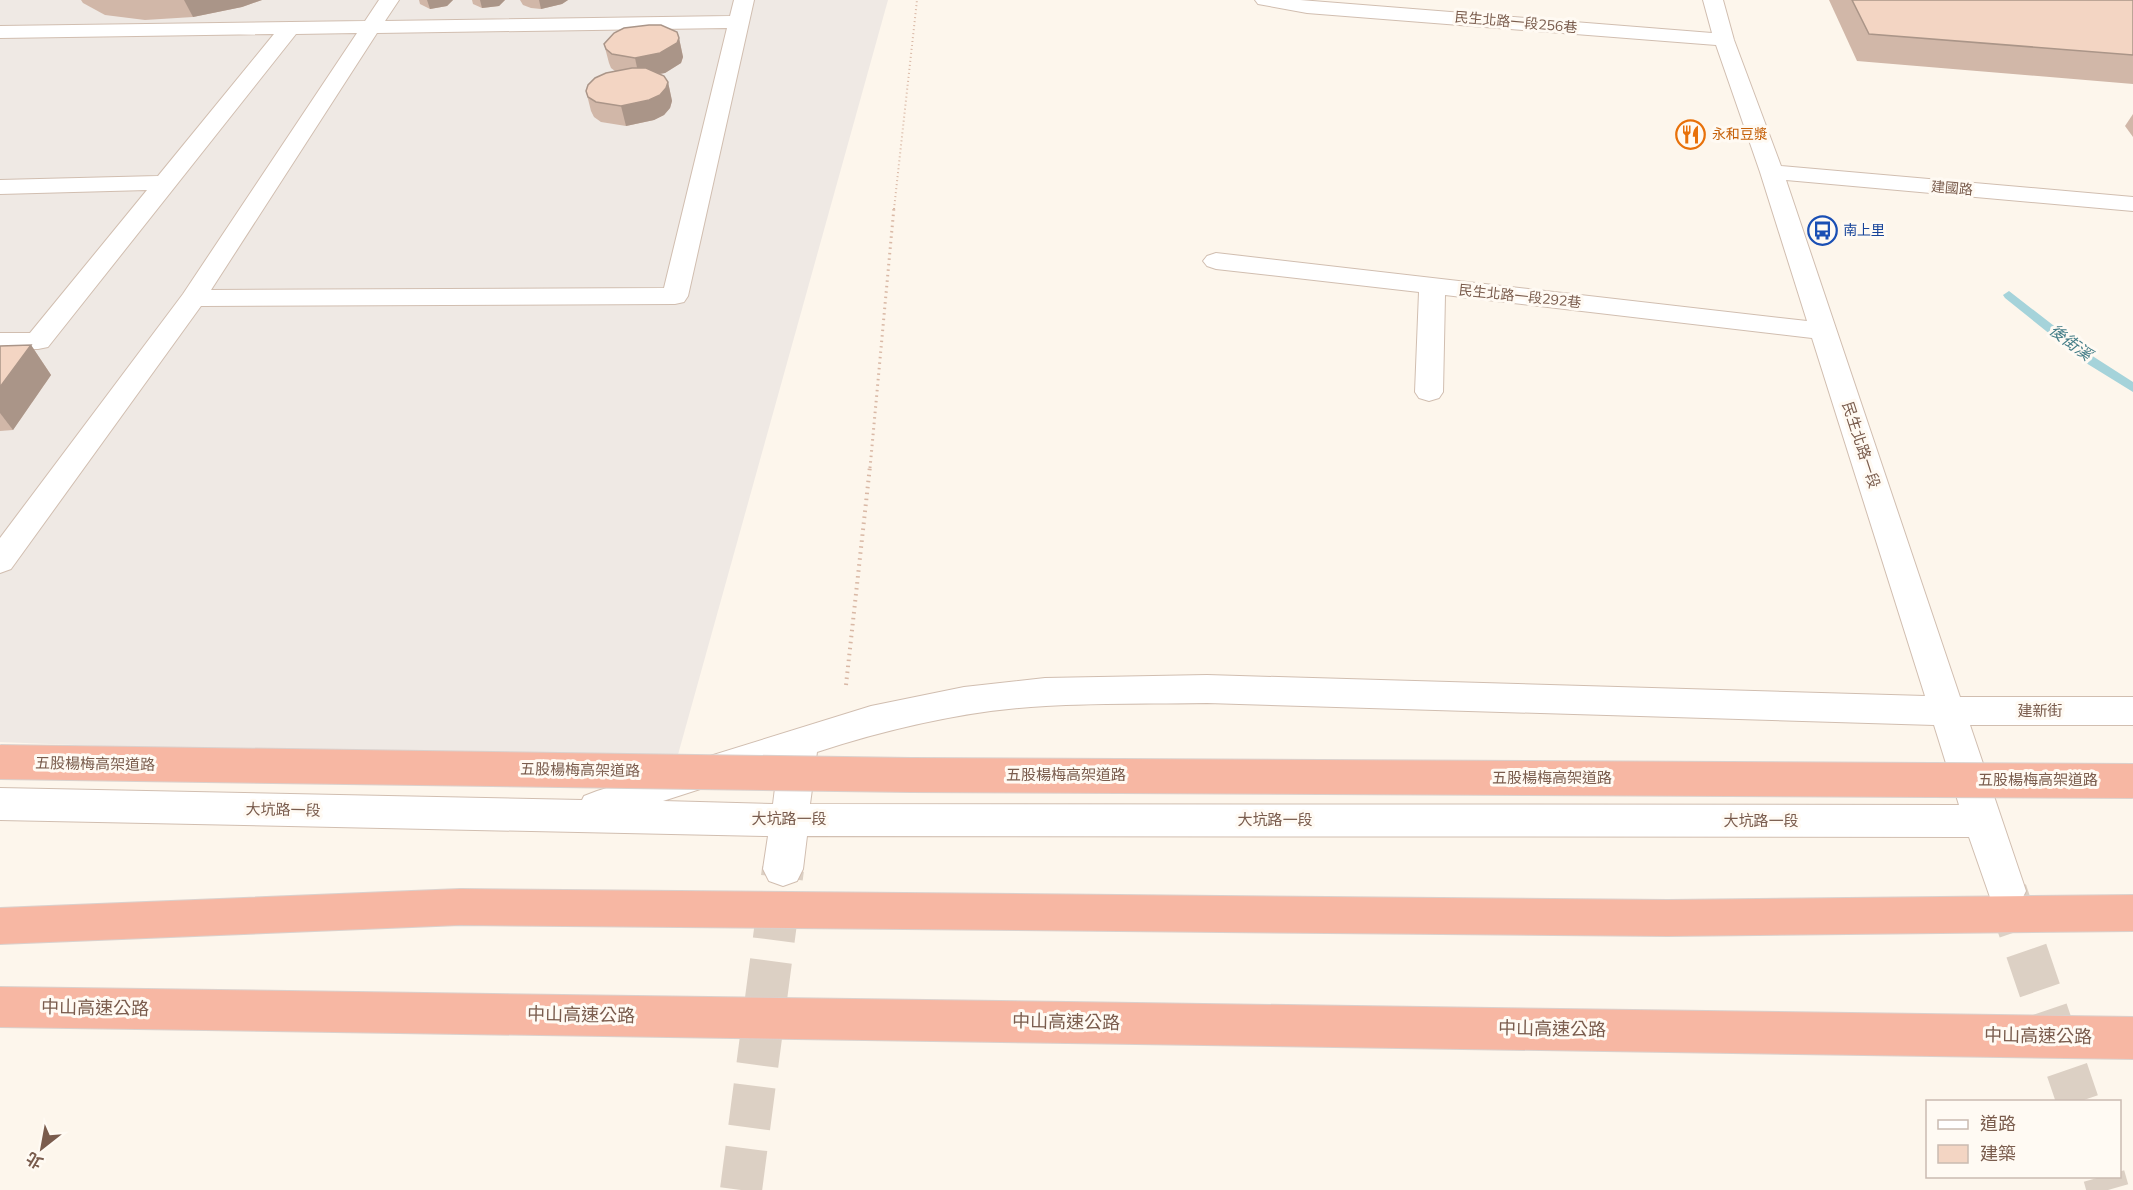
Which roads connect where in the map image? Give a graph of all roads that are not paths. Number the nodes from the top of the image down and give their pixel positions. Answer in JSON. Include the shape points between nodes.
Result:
{"nodes":[{"id":1,"x":389,"y":0,"type":"edge"},
{"id":2,"x":1266,"y":0,"type":"edge"},
{"id":3,"x":1713,"y":0,"type":"edge"},
{"id":4,"x":1413,"y":7,"type":"edge"},
{"id":5,"x":741,"y":11,"type":"edge"},
{"id":6,"x":373,"y":27,"type":"junction"},
{"id":7,"x":290,"y":28,"type":"junction"},
{"id":8,"x":0,"y":32,"type":"edge"},
{"id":9,"x":1724,"y":40,"type":"junction"},
{"id":10,"x":1772,"y":172,"type":"junction"},
{"id":11,"x":163,"y":183,"type":"junction"},
{"id":12,"x":0,"y":187,"type":"edge"},
{"id":13,"x":2133,"y":204,"type":"edge"},
{"id":14,"x":1216,"y":261,"type":"dead end"},
{"id":15,"x":1432,"y":286,"type":"junction"},
{"id":16,"x":193,"y":298,"type":"junction"},
{"id":17,"x":1824,"y":331,"type":"junction"},
{"id":18,"x":0,"y":341,"type":"edge"},
{"id":19,"x":1429,"y":392,"type":"dead end"},
{"id":20,"x":0,"y":561,"type":"edge"},
{"id":21,"x":1947,"y":711,"type":"junction"},
{"id":22,"x":2133,"y":711,"type":"edge"},
{"id":23,"x":800,"y":741,"type":"junction"},
{"id":24,"x":0,"y":762,"type":"edge"},
{"id":25,"x":2133,"y":781,"type":"edge"},
{"id":26,"x":0,"y":804,"type":"edge"},
{"id":27,"x":566,"y":816,"type":"junction"},
{"id":28,"x":790,"y":820,"type":"junction"},
{"id":29,"x":1984,"y":821,"type":"junction"},
{"id":30,"x":783,"y":869,"type":"tunnel mouth"},
{"id":31,"x":2006,"y":891,"type":"tunnel mouth"},
{"id":32,"x":2133,"y":913,"type":"edge"},
{"id":33,"x":0,"y":926,"type":"edge"},
{"id":34,"x":0,"y":1006,"type":"edge"},
{"id":35,"x":2133,"y":1038,"type":"edge"}],
"edges":[{"from":1,"to":6,"type":"street"},
{"from":2,"to":4,"type":"street","name":"民生北路一段256巷","via":[[1307,7]]},
{"from":3,"to":9,"type":"street","name":"民生北路一段"},
{"from":4,"to":9,"type":"street","name":"民生北路一段256巷"},
{"from":5,"to":6,"type":"street"},
{"from":5,"to":16,"type":"street","via":[[675,296]]},
{"from":6,"to":7,"type":"street"},
{"from":6,"to":16,"type":"street"},
{"from":7,"to":8,"type":"street"},
{"from":7,"to":11,"type":"street"},
{"from":9,"to":10,"type":"street","name":"民生北路一段"},
{"from":10,"to":13,"type":"street","name":"建國路"},
{"from":10,"to":17,"type":"street","name":"民生北路一段"},
{"from":11,"to":12,"type":"street"},
{"from":11,"to":18,"type":"street","via":[[38,341]]},
{"from":14,"to":15,"type":"street","name":"民生北路一段292巷"},
{"from":15,"to":17,"type":"street","name":"民生北路一段292巷"},
{"from":15,"to":19,"type":"street"},
{"from":16,"to":20,"type":"street"},
{"from":17,"to":21,"type":"street","name":"民生北路一段"},
{"from":21,"to":22,"type":"street","name":"建新街"},
{"from":21,"to":23,"type":"street","name":"大坑路一段","via":[[1207,689],[1034,693],[964,701],[871,720]]},
{"from":21,"to":29,"type":"street","name":"民生北路一段"},
{"from":23,"to":27,"type":"street","name":"大坑路一段"},
{"from":23,"to":28,"type":"street"},
{"from":24,"to":25,"type":"highway","name":"五股楊梅高架道路","bridge":true,"via":[[911,775]]},
{"from":26,"to":27,"type":"street","name":"大坑路一段"},
{"from":27,"to":28,"type":"street","name":"大坑路一段"},
{"from":28,"to":29,"type":"street","name":"大坑路一段"},
{"from":28,"to":30,"type":"street"},
{"from":29,"to":31,"type":"street","name":"民生北路一段"},
{"from":32,"to":33,"type":"highway","via":[[1656,918],[460,907]]},
{"from":34,"to":35,"type":"highway","name":"中山高速公路"}]}
